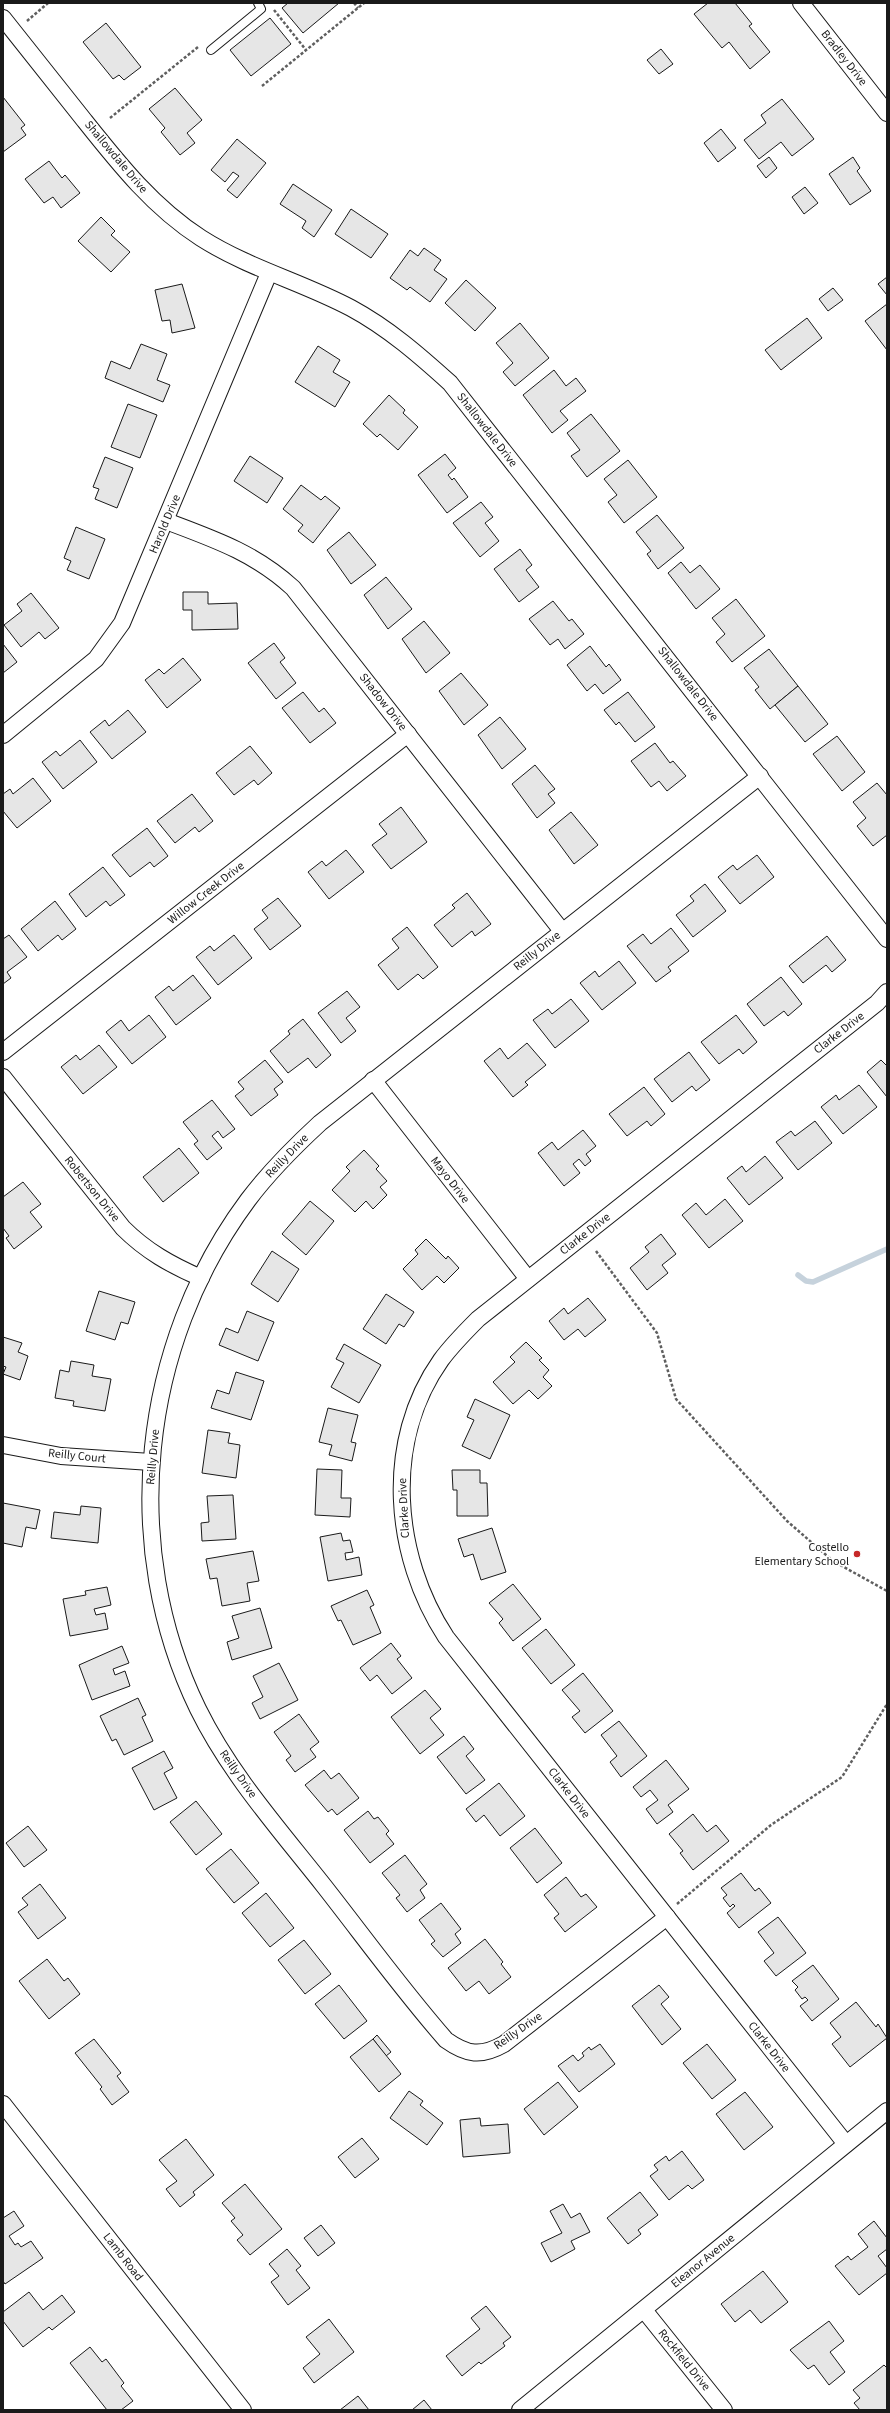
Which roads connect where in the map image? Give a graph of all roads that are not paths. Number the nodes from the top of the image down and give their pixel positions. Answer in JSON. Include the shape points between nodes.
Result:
{"nodes":[{"id":1,"x":258,"y":3,"type":"edge"},
{"id":2,"x":801,"y":3,"type":"edge"},
{"id":3,"x":3,"y":18,"type":"edge"},
{"id":4,"x":211,"y":50,"type":"road end"},
{"id":5,"x":887,"y":113,"type":"edge"},
{"id":6,"x":269,"y":273,"type":"junction"},
{"id":7,"x":166,"y":520,"type":"junction"},
{"id":8,"x":408,"y":734,"type":"junction"},
{"id":9,"x":3,"y":735,"type":"edge"},
{"id":10,"x":760,"y":776,"type":"junction"},
{"id":11,"x":562,"y":930,"type":"junction"},
{"id":12,"x":887,"y":939,"type":"edge"},
{"id":13,"x":887,"y":992,"type":"edge"},
{"id":14,"x":3,"y":1052,"type":"edge"},
{"id":15,"x":3,"y":1077,"type":"edge"},
{"id":16,"x":373,"y":1080,"type":"junction"},
{"id":17,"x":201,"y":1278,"type":"junction"},
{"id":18,"x":528,"y":1279,"type":"junction"},
{"id":19,"x":3,"y":1445,"type":"edge"},
{"id":20,"x":151,"y":1462,"type":"junction"},
{"id":21,"x":670,"y":1912,"type":"junction"},
{"id":22,"x":3,"y":2104,"type":"edge"},
{"id":23,"x":887,"y":2112,"type":"edge"},
{"id":24,"x":846,"y":2144,"type":"junction"},
{"id":25,"x":644,"y":2310,"type":"junction"},
{"id":26,"x":243,"y":2410,"type":"edge"},
{"id":27,"x":520,"y":2410,"type":"edge"},
{"id":28,"x":724,"y":2410,"type":"edge"}],
"edges":[{"from":1,"to":4,"type":"lane","via":[[261,9]]},
{"from":2,"to":5,"type":"street","name":"Bradley Drive"},
{"from":3,"to":6,"type":"street","name":"Shallowdale Drive","via":[[139,186],[200,238]]},
{"from":6,"to":7,"type":"street","name":"Harold Drive"},
{"from":6,"to":10,"type":"street","name":"Shallowdale Drive","via":[[351,308],[377,323],[406,344],[450,383]]},
{"from":7,"to":8,"type":"street","name":"Shadow Drive","via":[[246,553],[282,578],[302,599]]},
{"from":7,"to":9,"type":"street","name":"Harold Drive","via":[[128,611],[107,647],[82,673]]},
{"from":8,"to":11,"type":"street","name":"Shadow Drive"},
{"from":8,"to":14,"type":"street","name":"Willow Creek Drive"},
{"from":10,"to":11,"type":"street","name":"Reilly Drive"},
{"from":10,"to":12,"type":"street","name":"Shallowdale Drive"},
{"from":11,"to":16,"type":"street","name":"Reilly Drive"},
{"from":13,"to":18,"type":"street","name":"Clarke Drive","via":[[878,1003]]},
{"from":15,"to":17,"type":"street","name":"Robertson Drive","via":[[129,1234],[165,1261]]},
{"from":16,"to":17,"type":"street","name":"Reilly Drive","via":[[320,1123],[268,1175],[243,1207]]},
{"from":16,"to":18,"type":"street","name":"Mayo Drive"},
{"from":17,"to":20,"type":"street","name":"Reilly Drive","via":[[182,1320],[165,1373]]},
{"from":18,"to":21,"type":"street","name":"Clarke Drive","via":[[478,1319],[451,1347],[426,1388],[414,1416],[402,1474],[402,1518],[406,1547],[422,1594],[446,1637]]},
{"from":19,"to":20,"type":"street","name":"Reilly Court","via":[[61,1456]]},
{"from":20,"to":21,"type":"street","name":"Reilly Drive","via":[[150,1514],[156,1574],[170,1638],[198,1707],[240,1780],[446,2040],[470,2053],[493,2050],[504,2044]]},
{"from":21,"to":24,"type":"street","name":"Clarke Drive"},
{"from":22,"to":26,"type":"street","name":"Lamb Road"},
{"from":23,"to":24,"type":"street","name":"Eleanor Avenue"},
{"from":24,"to":25,"type":"street","name":"Eleanor Avenue"},
{"from":25,"to":27,"type":"street","name":"Eleanor Avenue"},
{"from":25,"to":28,"type":"street","name":"Rockfield Drive"}]}
